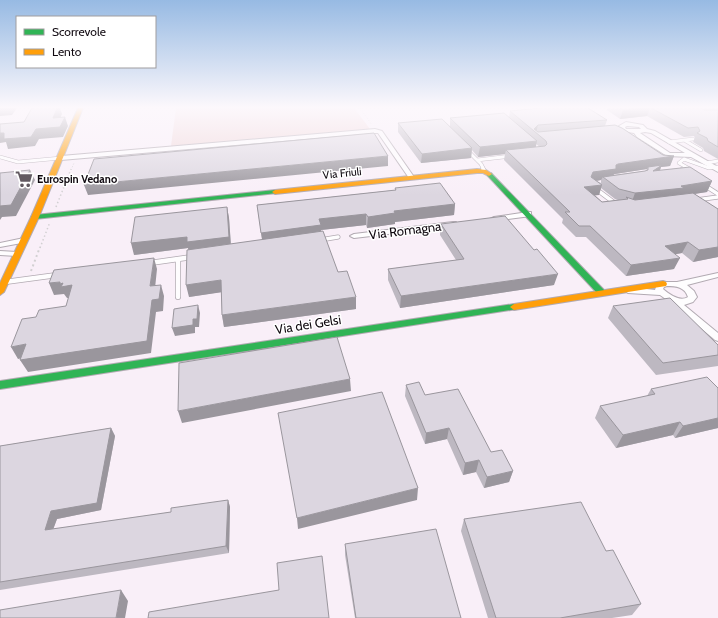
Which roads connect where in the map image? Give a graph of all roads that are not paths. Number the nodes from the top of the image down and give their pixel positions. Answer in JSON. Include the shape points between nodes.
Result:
{"nodes":[{"id":1,"x":70,"y":137,"type":"edge"},
{"id":2,"x":308,"y":137,"type":"edge"},
{"id":3,"x":383,"y":137,"type":"edge"},
{"id":4,"x":641,"y":137,"type":"edge"},
{"id":5,"x":661,"y":137,"type":"edge"},
{"id":6,"x":693,"y":139,"type":"dead end"},
{"id":7,"x":684,"y":140,"type":"junction"},
{"id":8,"x":669,"y":142,"type":"junction"},
{"id":9,"x":467,"y":150,"type":"edge"},
{"id":10,"x":701,"y":150,"type":"dead end"},
{"id":11,"x":691,"y":155,"type":"junction"},
{"id":12,"x":0,"y":156,"type":"edge"},
{"id":13,"x":513,"y":156,"type":"edge"},
{"id":14,"x":61,"y":158,"type":"junction"},
{"id":15,"x":477,"y":160,"type":"junction"},
{"id":16,"x":718,"y":161,"type":"edge"},
{"id":17,"x":706,"y":163,"type":"junction"},
{"id":18,"x":717,"y":168,"type":"edge"},
{"id":19,"x":676,"y":170,"type":"edge"},
{"id":20,"x":484,"y":171,"type":"junction"},
{"id":21,"x":411,"y":177,"type":"junction"},
{"id":22,"x":699,"y":182,"type":"edge"},
{"id":23,"x":591,"y":185,"type":"edge"},
{"id":24,"x":718,"y":194,"type":"edge"},
{"id":25,"x":718,"y":197,"type":"edge"},
{"id":26,"x":694,"y":200,"type":"edge"},
{"id":27,"x":622,"y":207,"type":"edge"},
{"id":28,"x":528,"y":214,"type":"junction"},
{"id":29,"x":35,"y":217,"type":"junction"},
{"id":30,"x":486,"y":220,"type":"edge"},
{"id":31,"x":462,"y":223,"type":"edge"},
{"id":32,"x":354,"y":236,"type":"dead end"},
{"id":33,"x":338,"y":237,"type":"dead end"},
{"id":34,"x":24,"y":240,"type":"junction"},
{"id":35,"x":315,"y":240,"type":"edge"},
{"id":36,"x":0,"y":245,"type":"edge"},
{"id":37,"x":0,"y":253,"type":"edge"},
{"id":38,"x":17,"y":254,"type":"junction"},
{"id":39,"x":200,"y":256,"type":"edge"},
{"id":40,"x":178,"y":259,"type":"junction"},
{"id":41,"x":146,"y":263,"type":"edge"},
{"id":42,"x":61,"y":275,"type":"edge"},
{"id":43,"x":718,"y":275,"type":"edge"},
{"id":44,"x":702,"y":278,"type":"junction"},
{"id":45,"x":662,"y":284,"type":"junction"},
{"id":46,"x":678,"y":284,"type":"junction"},
{"id":47,"x":2,"y":287,"type":"edge"},
{"id":48,"x":621,"y":289,"type":"junction"},
{"id":49,"x":601,"y":292,"type":"junction"},
{"id":50,"x":662,"y":293,"type":"junction"},
{"id":51,"x":178,"y":297,"type":"dead end"},
{"id":52,"x":691,"y":297,"type":"junction"},
{"id":53,"x":673,"y":300,"type":"junction"},
{"id":54,"x":718,"y":338,"type":"edge"},
{"id":55,"x":0,"y":385,"type":"edge"}],
"edges":[{"from":1,"to":14,"type":"street"},
{"from":2,"to":14,"type":"street"},
{"from":3,"to":21,"type":"street"},
{"from":4,"to":11,"type":"street","via":[[669,155]]},
{"from":5,"to":8,"type":"street"},
{"from":6,"to":7,"type":"lane"},
{"from":7,"to":8,"type":"lane"},
{"from":7,"to":10,"type":"lane"},
{"from":8,"to":11,"type":"street"},
{"from":9,"to":15,"type":"lane"},
{"from":11,"to":17,"type":"street"},
{"from":12,"to":14,"type":"lane","via":[[18,162]]},
{"from":13,"to":15,"type":"lane"},
{"from":14,"to":29,"type":"street"},
{"from":15,"to":20,"type":"lane"},
{"from":16,"to":17,"type":"lane"},
{"from":17,"to":18,"type":"street"},
{"from":18,"to":19,"type":"lane","via":[[710,169],[684,159],[679,163],[688,168]]},
{"from":20,"to":21,"type":"street","name":"Via Friuli"},
{"from":20,"to":28,"type":"street","via":[[491,174]]},
{"from":21,"to":29,"type":"street","name":"Via Friuli"},
{"from":22,"to":24,"type":"lane"},
{"from":23,"to":27,"type":"lane"},
{"from":25,"to":26,"type":"lane"},
{"from":28,"to":30,"type":"street"},
{"from":28,"to":49,"type":"street"},
{"from":29,"to":34,"type":"street"},
{"from":31,"to":32,"type":"street","name":"Via Romagna"},
{"from":33,"to":35,"type":"lane"},
{"from":34,"to":36,"type":"street"},
{"from":34,"to":38,"type":"street"},
{"from":37,"to":38,"type":"street"},
{"from":38,"to":47,"type":"street"},
{"from":39,"to":40,"type":"lane"},
{"from":40,"to":41,"type":"lane"},
{"from":40,"to":51,"type":"lane"},
{"from":42,"to":47,"type":"lane"},
{"from":43,"to":44,"type":"street"},
{"from":44,"to":46,"type":"street"},
{"from":44,"to":52,"type":"street"},
{"from":45,"to":46,"type":"street"},
{"from":45,"to":48,"type":"street","name":"Via dei Gelsi"},
{"from":45,"to":50,"type":"street","via":[[659,290]]},
{"from":46,"to":52,"type":"street","via":[[686,288]]},
{"from":48,"to":49,"type":"street","name":"Via dei Gelsi"},
{"from":48,"to":50,"type":"street"},
{"from":49,"to":55,"type":"street","name":"Via dei Gelsi"},
{"from":50,"to":53,"type":"street"},
{"from":52,"to":53,"type":"street","via":[[683,302]]},
{"from":52,"to":54,"type":"street","via":[[694,311]]},
{"from":53,"to":54,"type":"street"}]}
